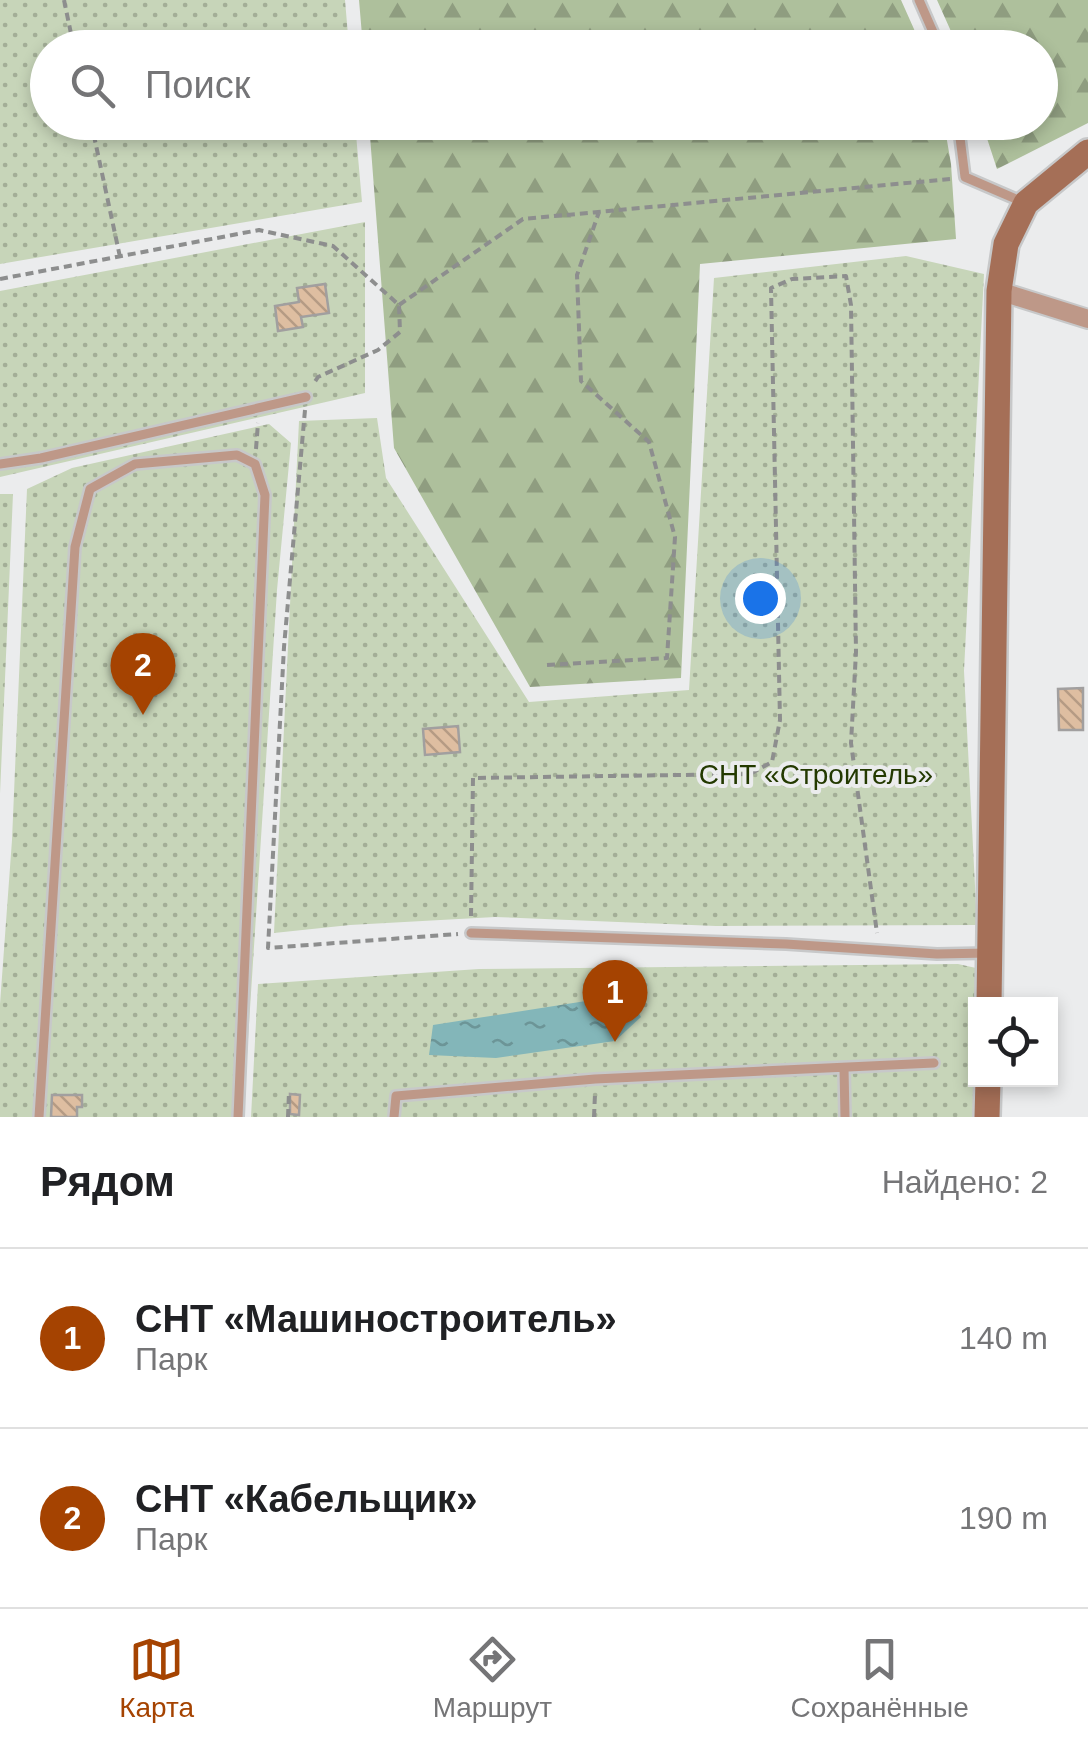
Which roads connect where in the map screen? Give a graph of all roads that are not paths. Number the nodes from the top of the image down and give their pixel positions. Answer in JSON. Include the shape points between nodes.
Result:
{"nodes":[{"id":1,"x":919,"y":0,"type":"edge"},
{"id":2,"x":932,"y":30,"type":"edge"},
{"id":3,"x":960,"y":140,"type":"edge"},
{"id":4,"x":1088,"y":152,"type":"edge"},
{"id":5,"x":1026,"y":203,"type":"junction"},
{"id":6,"x":999,"y":290,"type":"junction"},
{"id":7,"x":1088,"y":319,"type":"edge"},
{"id":8,"x":306,"y":397,"type":"road end"},
{"id":9,"x":0,"y":464,"type":"edge"},
{"id":10,"x":471,"y":933,"type":"road end"},
{"id":11,"x":991,"y":953,"type":"junction"},
{"id":12,"x":990,"y":997,"type":"edge"},
{"id":13,"x":934,"y":1063,"type":"dead end"},
{"id":14,"x":844,"y":1068,"type":"junction"},
{"id":15,"x":988,"y":1087,"type":"edge"},
{"id":16,"x":39,"y":1117,"type":"edge"},
{"id":17,"x":238,"y":1117,"type":"edge"},
{"id":18,"x":394,"y":1117,"type":"edge"},
{"id":19,"x":845,"y":1117,"type":"edge"},
{"id":20,"x":987,"y":1117,"type":"edge"}],
"edges":[{"from":1,"to":2,"type":"lane"},
{"from":3,"to":5,"type":"lane","via":[[965,178]]},
{"from":4,"to":5,"type":"street"},
{"from":5,"to":6,"type":"street","via":[[1006,244]]},
{"from":6,"to":7,"type":"street"},
{"from":6,"to":11,"type":"street"},
{"from":8,"to":9,"type":"lane"},
{"from":10,"to":11,"type":"lane"},
{"from":11,"to":12,"type":"street"},
{"from":13,"to":14,"type":"lane"},
{"from":14,"to":18,"type":"lane","via":[[396,1096]]},
{"from":14,"to":19,"type":"lane"},
{"from":15,"to":20,"type":"street"},
{"from":16,"to":17,"type":"lane","via":[[75,547],[90,489],[135,464],[237,455],[255,464],[265,495]]}]}
